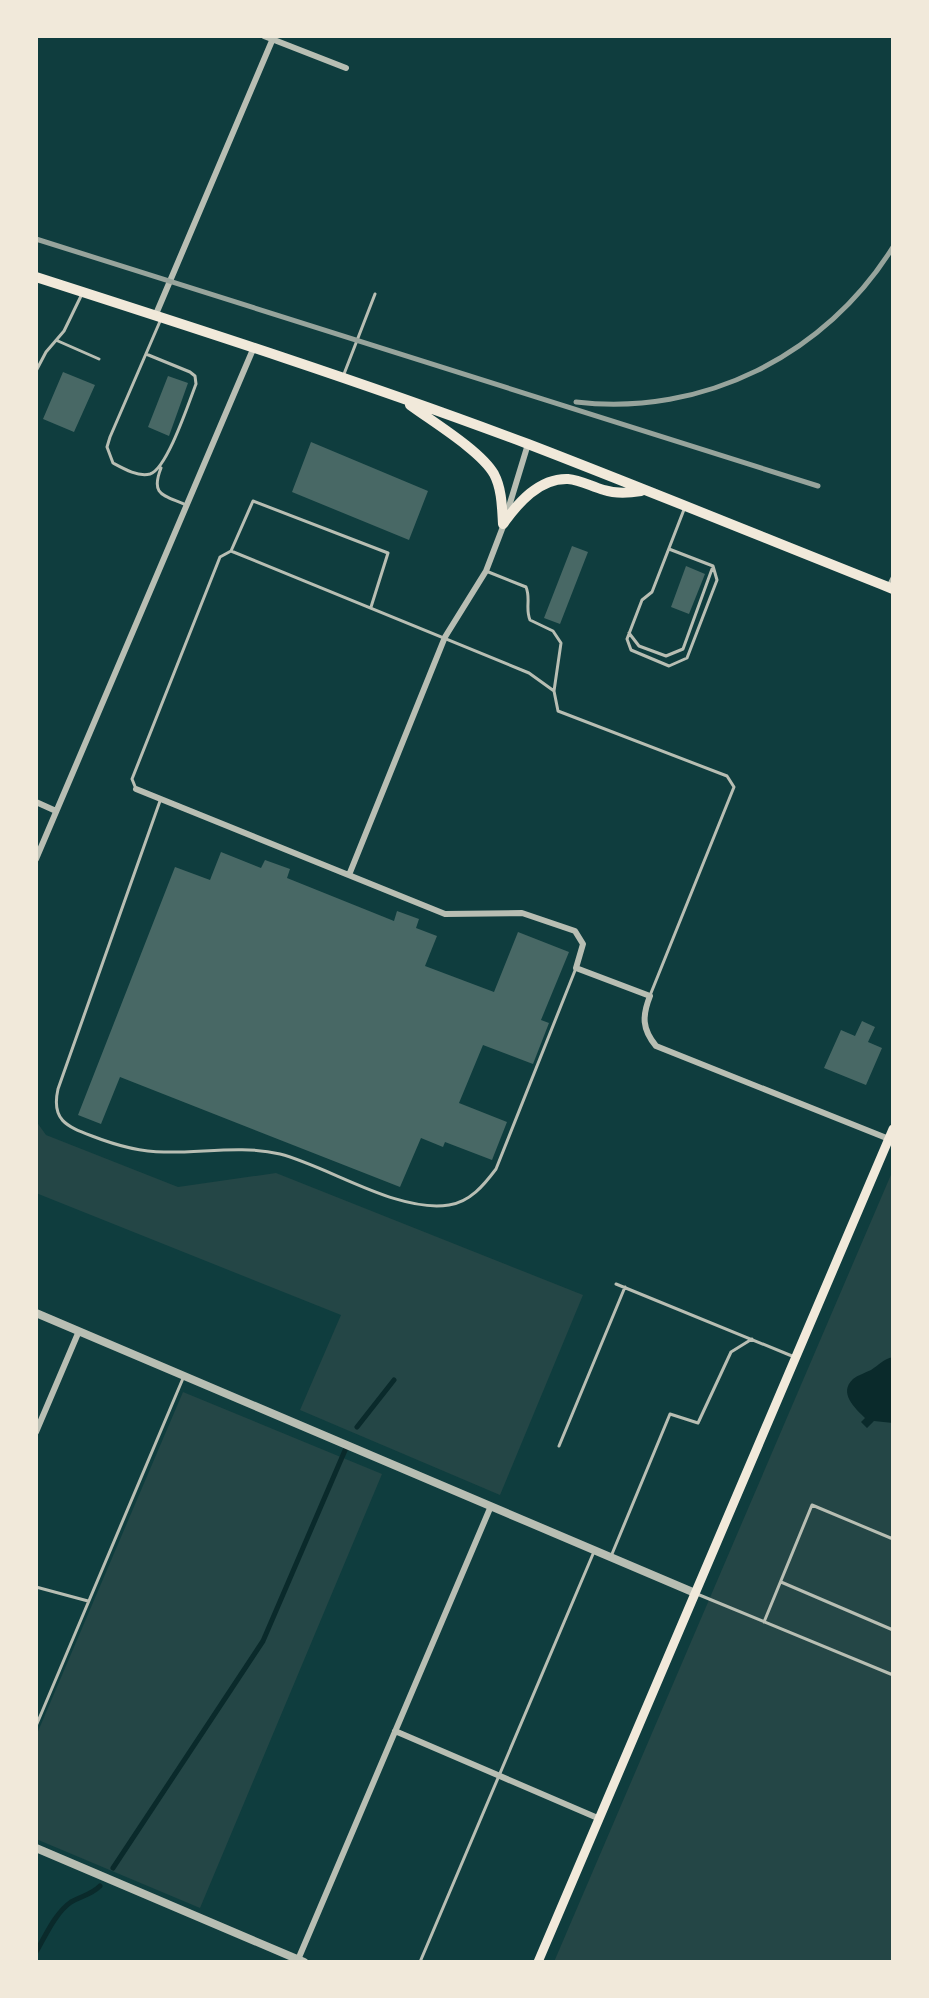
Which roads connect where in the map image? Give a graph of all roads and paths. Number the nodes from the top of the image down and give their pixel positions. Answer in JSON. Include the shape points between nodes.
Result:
{"nodes":[{"id":1,"x":264,"y":36,"type":"edge"},
{"id":2,"x":273,"y":38,"type":"edge"},
{"id":3,"x":346,"y":68,"type":"dead end"},
{"id":4,"x":36,"y":277,"type":"edge"},
{"id":5,"x":83,"y":292,"type":"junction"},
{"id":6,"x":375,"y":294,"type":"dead end"},
{"id":7,"x":159,"y":316,"type":"junction"},
{"id":8,"x":58,"y":341,"type":"junction"},
{"id":9,"x":254,"y":347,"type":"junction"},
{"id":10,"x":146,"y":354,"type":"junction"},
{"id":11,"x":99,"y":359,"type":"dead end"},
{"id":12,"x":36,"y":371,"type":"edge"},
{"id":13,"x":343,"y":378,"type":"junction"},
{"id":14,"x":402,"y":398,"type":"junction"},
{"id":15,"x":528,"y":444,"type":"junction"},
{"id":16,"x":163,"y":464,"type":"junction"},
{"id":17,"x":646,"y":491,"type":"junction"},
{"id":18,"x":186,"y":505,"type":"junction"},
{"id":19,"x":685,"y":506,"type":"junction"},
{"id":20,"x":503,"y":524,"type":"junction"},
{"id":21,"x":669,"y":549,"type":"junction"},
{"id":22,"x":231,"y":551,"type":"junction"},
{"id":23,"x":713,"y":566,"type":"junction"},
{"id":24,"x":486,"y":571,"type":"junction"},
{"id":25,"x":893,"y":576,"type":"edge"},
{"id":26,"x":890,"y":588,"type":"edge"},
{"id":27,"x":371,"y":607,"type":"junction"},
{"id":28,"x":629,"y":633,"type":"junction"},
{"id":29,"x":445,"y":637,"type":"junction"},
{"id":30,"x":554,"y":691,"type":"junction"},
{"id":31,"x":136,"y":789,"type":"joint"},
{"id":32,"x":160,"y":799,"type":"junction"},
{"id":33,"x":36,"y":802,"type":"edge"},
{"id":34,"x":56,"y":811,"type":"junction"},
{"id":35,"x":36,"y":859,"type":"edge"},
{"id":36,"x":349,"y":875,"type":"junction"},
{"id":37,"x":576,"y":968,"type":"junction"},
{"id":38,"x":650,"y":996,"type":"junction"},
{"id":39,"x":891,"y":1134,"type":"edge"},
{"id":40,"x":616,"y":1284,"type":"dead end"},
{"id":41,"x":625,"y":1287,"type":"junction"},
{"id":42,"x":36,"y":1313,"type":"edge"},
{"id":43,"x":79,"y":1331,"type":"junction"},
{"id":44,"x":752,"y":1339,"type":"junction"},
{"id":45,"x":796,"y":1357,"type":"junction"},
{"id":46,"x":184,"y":1376,"type":"junction"},
{"id":47,"x":36,"y":1432,"type":"edge"},
{"id":48,"x":559,"y":1446,"type":"dead end"},
{"id":49,"x":491,"y":1506,"type":"junction"},
{"id":50,"x":893,"y":1539,"type":"edge"},
{"id":51,"x":594,"y":1550,"type":"junction"},
{"id":52,"x":611,"y":1557,"type":"junction"},
{"id":53,"x":781,"y":1582,"type":"junction"},
{"id":54,"x":36,"y":1587,"type":"edge"},
{"id":55,"x":695,"y":1593,"type":"junction"},
{"id":56,"x":88,"y":1601,"type":"junction"},
{"id":57,"x":764,"y":1622,"type":"junction"},
{"id":58,"x":893,"y":1630,"type":"edge"},
{"id":59,"x":893,"y":1675,"type":"edge"},
{"id":60,"x":36,"y":1726,"type":"edge"},
{"id":61,"x":395,"y":1731,"type":"junction"},
{"id":62,"x":497,"y":1775,"type":"junction"},
{"id":63,"x":600,"y":1819,"type":"junction"},
{"id":64,"x":36,"y":1848,"type":"edge"},
{"id":65,"x":300,"y":1961,"type":"edge"},
{"id":66,"x":420,"y":1962,"type":"edge"},
{"id":67,"x":538,"y":1962,"type":"edge"}],
"edges":[{"from":1,"to":2,"type":"street"},
{"from":2,"to":3,"type":"street"},
{"from":2,"to":7,"type":"street"},
{"from":4,"to":5,"type":"main road"},
{"from":5,"to":7,"type":"main road"},
{"from":5,"to":8,"type":"lane"},
{"from":6,"to":13,"type":"lane"},
{"from":7,"to":9,"type":"main road"},
{"from":7,"to":10,"type":"lane"},
{"from":8,"to":11,"type":"lane"},
{"from":8,"to":12,"type":"lane"},
{"from":9,"to":13,"type":"main road"},
{"from":9,"to":18,"type":"street"},
{"from":10,"to":16,"type":"lane","via":[[195,376]]},
{"from":10,"to":16,"type":"lane","via":[[107,447],[113,463],[133,472],[151,474]]},
{"from":13,"to":14,"type":"main road"},
{"from":14,"to":15,"type":"main road"},
{"from":14,"to":20,"type":"main road","via":[[484,460],[500,491]]},
{"from":15,"to":17,"type":"main road"},
{"from":15,"to":20,"type":"street"},
{"from":16,"to":18,"type":"lane","via":[[156,487]]},
{"from":17,"to":19,"type":"main road"},
{"from":17,"to":20,"type":"main road","via":[[606,491],[565,479],[530,493]]},
{"from":18,"to":34,"type":"street"},
{"from":19,"to":21,"type":"lane"},
{"from":19,"to":26,"type":"main road"},
{"from":20,"to":24,"type":"street"},
{"from":21,"to":23,"type":"lane"},
{"from":21,"to":28,"type":"lane"},
{"from":22,"to":27,"type":"lane"},
{"from":22,"to":27,"type":"lane","via":[[253,501],[388,553]]},
{"from":22,"to":31,"type":"lane","via":[[220,557],[132,779]]},
{"from":23,"to":28,"type":"lane","via":[[683,649],[666,656],[639,646]]},
{"from":23,"to":28,"type":"lane","via":[[717,580],[687,658],[669,666],[631,650]]},
{"from":24,"to":29,"type":"street"},
{"from":24,"to":30,"type":"lane","via":[[526,587],[530,620],[553,631],[561,643]]},
{"from":25,"to":26,"type":"lane"},
{"from":27,"to":29,"type":"lane"},
{"from":29,"to":30,"type":"lane","via":[[529,673]]},
{"from":29,"to":36,"type":"street"},
{"from":30,"to":38,"type":"lane","via":[[558,711],[727,776],[734,787]]},
{"from":31,"to":32,"type":"street"},
{"from":32,"to":36,"type":"street"},
{"from":32,"to":37,"type":"lane","via":[[58,1089],[55,1105],[61,1120],[72,1128],[131,1149],[161,1153],[250,1150],[280,1155],[416,1206],[451,1205],[479,1191],[496,1169]]},
{"from":33,"to":34,"type":"street"},
{"from":34,"to":35,"type":"street"},
{"from":36,"to":37,"type":"street","via":[[445,914],[522,913],[575,931],[583,944]]},
{"from":37,"to":38,"type":"street"},
{"from":38,"to":39,"type":"street","via":[[643,1020],[656,1046]]},
{"from":39,"to":45,"type":"main road"},
{"from":40,"to":41,"type":"lane"},
{"from":41,"to":44,"type":"lane"},
{"from":41,"to":48,"type":"lane"},
{"from":42,"to":43,"type":"street"},
{"from":43,"to":46,"type":"street"},
{"from":43,"to":47,"type":"street"},
{"from":44,"to":45,"type":"lane"},
{"from":44,"to":52,"type":"lane","via":[[731,1352],[698,1423],[670,1414]]},
{"from":45,"to":55,"type":"main road"},
{"from":46,"to":49,"type":"street"},
{"from":46,"to":56,"type":"lane"},
{"from":49,"to":51,"type":"street"},
{"from":49,"to":61,"type":"street"},
{"from":50,"to":53,"type":"lane","via":[[812,1505]]},
{"from":51,"to":52,"type":"street"},
{"from":51,"to":62,"type":"lane"},
{"from":52,"to":55,"type":"street"},
{"from":53,"to":57,"type":"lane"},
{"from":53,"to":58,"type":"lane"},
{"from":54,"to":56,"type":"lane"},
{"from":55,"to":57,"type":"lane"},
{"from":55,"to":63,"type":"main road"},
{"from":56,"to":60,"type":"lane"},
{"from":57,"to":59,"type":"lane"},
{"from":61,"to":62,"type":"street"},
{"from":61,"to":65,"type":"street"},
{"from":62,"to":63,"type":"street"},
{"from":62,"to":66,"type":"lane"},
{"from":63,"to":67,"type":"main road"},
{"from":64,"to":65,"type":"street"}]}
